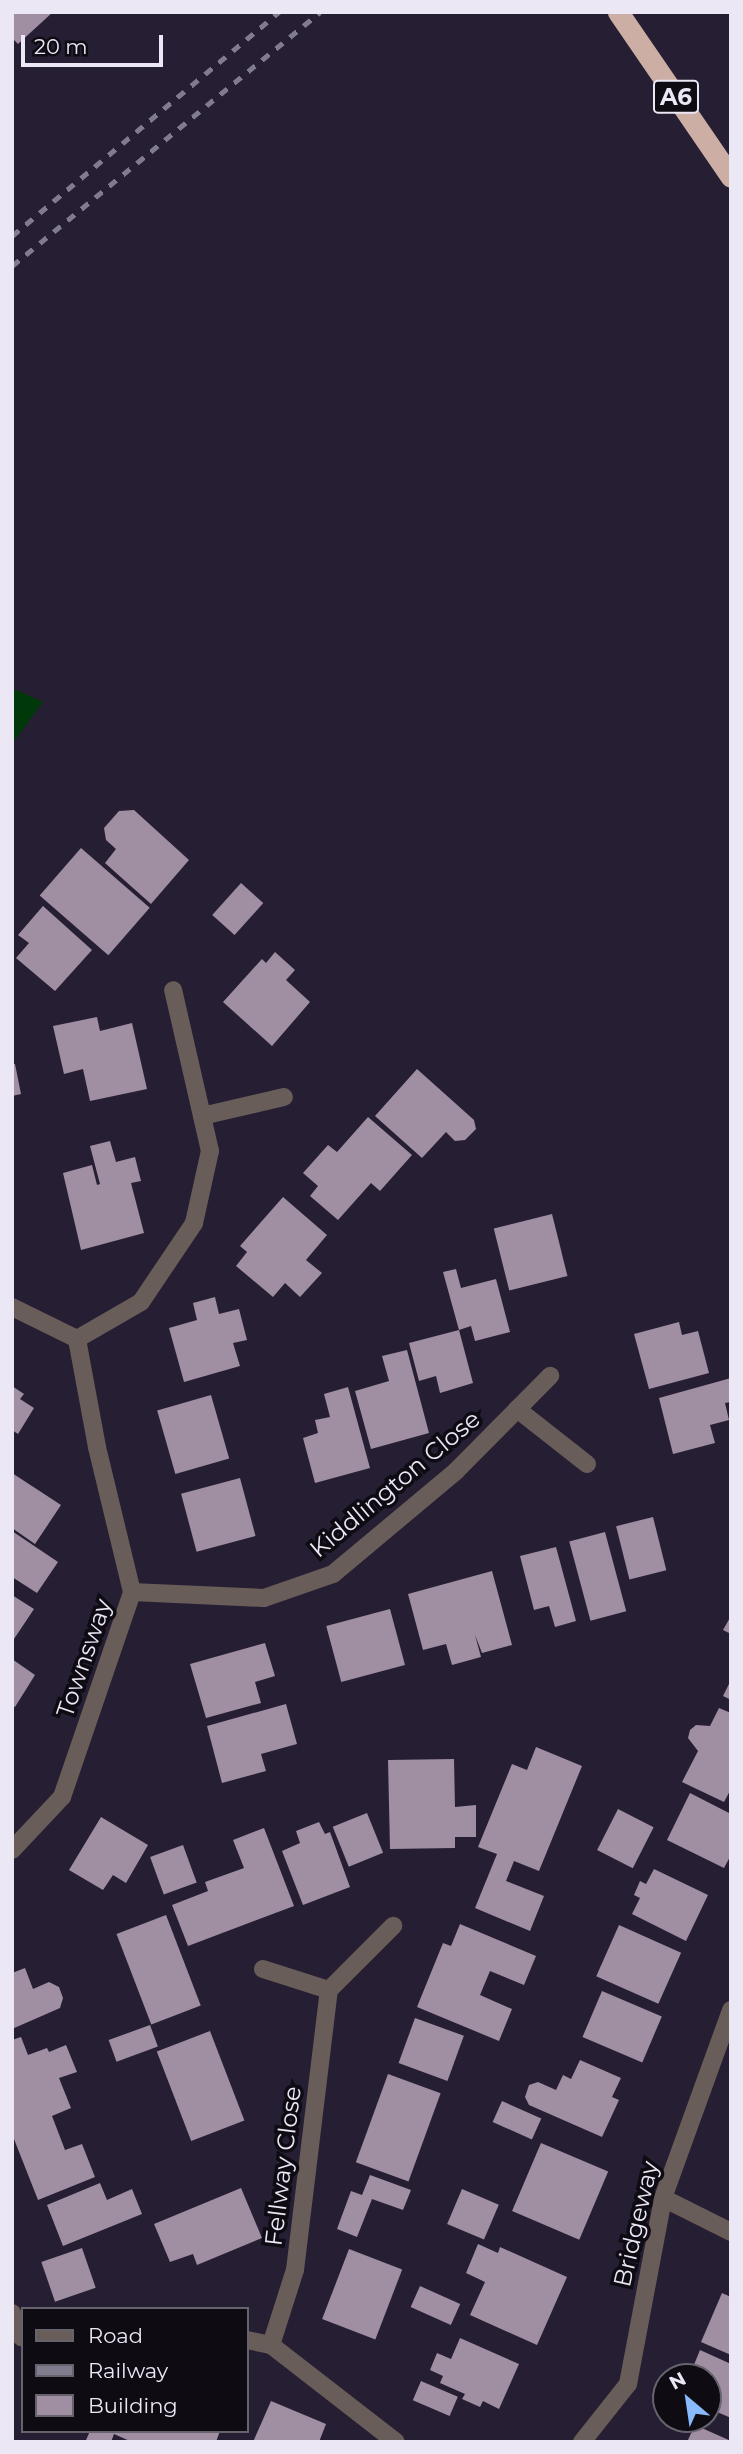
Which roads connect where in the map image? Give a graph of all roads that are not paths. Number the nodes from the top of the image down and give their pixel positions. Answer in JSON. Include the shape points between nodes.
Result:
{"nodes":[{"id":1,"x":620,"y":15,"type":"edge"},
{"id":2,"x":731,"y":177,"type":"edge"},
{"id":3,"x":173,"y":990,"type":"dead end"},
{"id":4,"x":284,"y":1097,"type":"dead end"},
{"id":5,"x":202,"y":1116,"type":"junction"},
{"id":6,"x":12,"y":1307,"type":"edge"},
{"id":7,"x":77,"y":1339,"type":"junction"},
{"id":8,"x":551,"y":1376,"type":"dead end"},
{"id":9,"x":517,"y":1409,"type":"junction"},
{"id":10,"x":587,"y":1464,"type":"dead end"},
{"id":11,"x":132,"y":1592,"type":"junction"},
{"id":12,"x":12,"y":1850,"type":"edge"},
{"id":13,"x":393,"y":1926,"type":"dead end"},
{"id":14,"x":263,"y":1969,"type":"dead end"},
{"id":15,"x":328,"y":1990,"type":"junction"},
{"id":16,"x":731,"y":2010,"type":"edge"},
{"id":17,"x":663,"y":2198,"type":"junction"},
{"id":18,"x":731,"y":2232,"type":"edge"},
{"id":19,"x":12,"y":2313,"type":"edge"},
{"id":20,"x":19,"y":2339,"type":"edge"},
{"id":21,"x":248,"y":2340,"type":"edge"},
{"id":22,"x":271,"y":2345,"type":"junction"},
{"id":23,"x":396,"y":2442,"type":"edge"},
{"id":24,"x":582,"y":2442,"type":"edge"}],
"edges":[{"from":1,"to":2,"type":"highway","number":"A6"},
{"from":3,"to":5,"type":"street"},
{"from":4,"to":5,"type":"street"},
{"from":5,"to":7,"type":"street","via":[[210,1151],[194,1223],[141,1302]]},
{"from":6,"to":7,"type":"street"},
{"from":7,"to":11,"type":"street","name":"Townsway"},
{"from":8,"to":9,"type":"street","name":"Kiddlington Close"},
{"from":9,"to":10,"type":"street","name":"Kiddlington Close"},
{"from":9,"to":11,"type":"street","name":"Kiddlington Close","via":[[456,1471],[333,1574],[264,1598]]},
{"from":11,"to":12,"type":"street","name":"Townsway","via":[[62,1797]]},
{"from":13,"to":15,"type":"street"},
{"from":14,"to":15,"type":"street"},
{"from":15,"to":22,"type":"street","name":"Fellway Close","via":[[295,2270]]},
{"from":16,"to":17,"type":"street","name":"Bridgeway"},
{"from":17,"to":18,"type":"street"},
{"from":17,"to":24,"type":"street","name":"Bridgeway","via":[[628,2384]]},
{"from":19,"to":20,"type":"street"},
{"from":21,"to":22,"type":"street"},
{"from":22,"to":23,"type":"street"}]}
